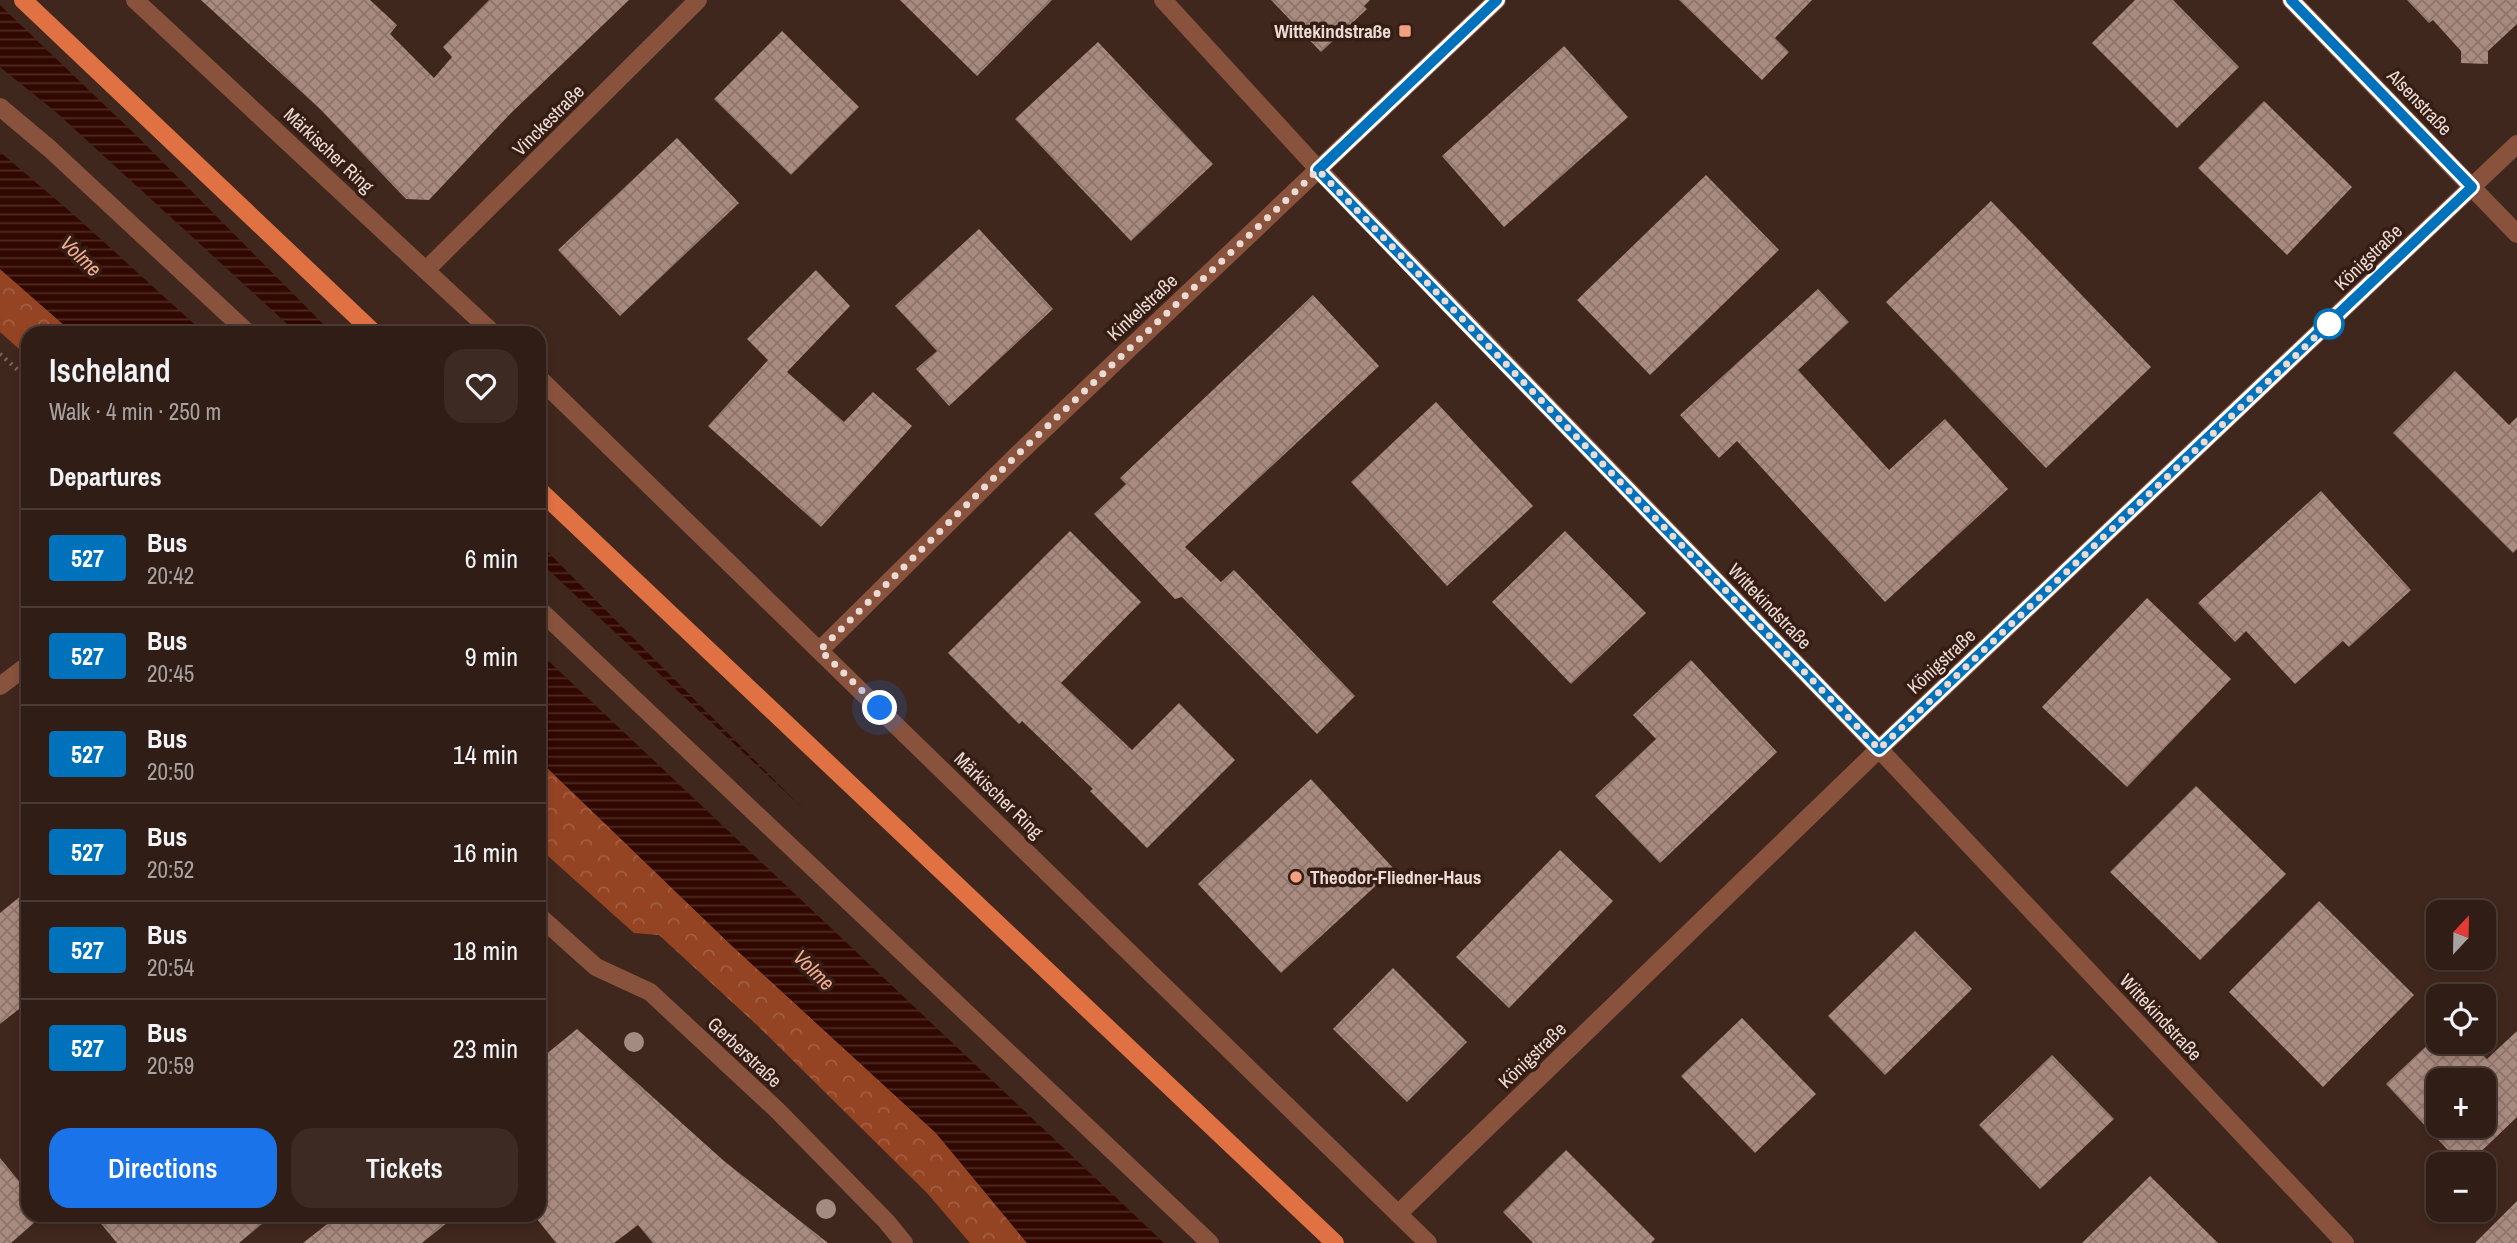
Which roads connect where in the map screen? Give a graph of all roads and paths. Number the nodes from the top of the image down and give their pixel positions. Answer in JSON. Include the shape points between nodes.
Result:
{"nodes":[{"id":1,"x":23,"y":0,"type":"edge"},
{"id":2,"x":135,"y":0,"type":"edge"},
{"id":3,"x":698,"y":0,"type":"edge"},
{"id":4,"x":1163,"y":0,"type":"edge"},
{"id":5,"x":1497,"y":0,"type":"edge"},
{"id":6,"x":2291,"y":0,"type":"edge"},
{"id":7,"x":0,"y":107,"type":"edge"},
{"id":8,"x":2517,"y":144,"type":"edge"},
{"id":9,"x":1318,"y":170,"type":"junction"},
{"id":10,"x":2472,"y":187,"type":"junction"},
{"id":11,"x":2517,"y":233,"type":"edge"},
{"id":12,"x":427,"y":269,"type":"junction"},
{"id":13,"x":241,"y":326,"type":"edge"},
{"id":14,"x":367,"y":326,"type":"edge"},
{"id":15,"x":486,"y":326,"type":"edge"},
{"id":16,"x":0,"y":354,"type":"edge"},
{"id":17,"x":21,"y":373,"type":"edge"},
{"id":18,"x":546,"y":385,"type":"edge"},
{"id":19,"x":546,"y":497,"type":"edge"},
{"id":20,"x":546,"y":616,"type":"edge"},
{"id":21,"x":820,"y":650,"type":"junction"},
{"id":22,"x":21,"y":670,"type":"edge"},
{"id":23,"x":0,"y":686,"type":"edge"},
{"id":24,"x":1879,"y":749,"type":"junction"},
{"id":25,"x":546,"y":922,"type":"edge"},
{"id":26,"x":1398,"y":1214,"type":"junction"},
{"id":27,"x":904,"y":1243,"type":"edge"},
{"id":28,"x":1210,"y":1243,"type":"edge"},
{"id":29,"x":1335,"y":1243,"type":"edge"},
{"id":30,"x":1428,"y":1243,"type":"edge"},
{"id":31,"x":2345,"y":1243,"type":"edge"}],
"edges":[{"from":1,"to":14,"type":"main road"},
{"from":2,"to":12,"type":"street","name":"Märkischer Ring"},
{"from":3,"to":12,"type":"street","name":"Vinckestraße"},
{"from":4,"to":9,"type":"street","name":"Wittekindstraße"},
{"from":5,"to":9,"type":"street","name":"Kinkelstraße"},
{"from":6,"to":10,"type":"street","name":"Alsenstraße"},
{"from":7,"to":13,"type":"street"},
{"from":8,"to":10,"type":"street","name":"Königstraße"},
{"from":9,"to":21,"type":"street","name":"Kinkelstraße","via":[[1016,456]]},
{"from":9,"to":24,"type":"street","name":"Wittekindstraße"},
{"from":10,"to":11,"type":"street","name":"Alsenstraße"},
{"from":10,"to":24,"type":"street","name":"Königstraße"},
{"from":12,"to":15,"type":"street","name":"Märkischer Ring"},
{"from":16,"to":17,"type":"path"},
{"from":18,"to":21,"type":"street","name":"Märkischer Ring"},
{"from":19,"to":29,"type":"main road"},
{"from":20,"to":28,"type":"street"},
{"from":21,"to":26,"type":"street","name":"Märkischer Ring"},
{"from":22,"to":23,"type":"street"},
{"from":24,"to":26,"type":"street","name":"Königstraße"},
{"from":24,"to":31,"type":"street","name":"Wittekindstraße"},
{"from":25,"to":27,"type":"street","name":"Gerberstraße","via":[[596,967],[650,992],[778,1110]]},
{"from":26,"to":30,"type":"street","name":"Märkischer Ring"}]}
